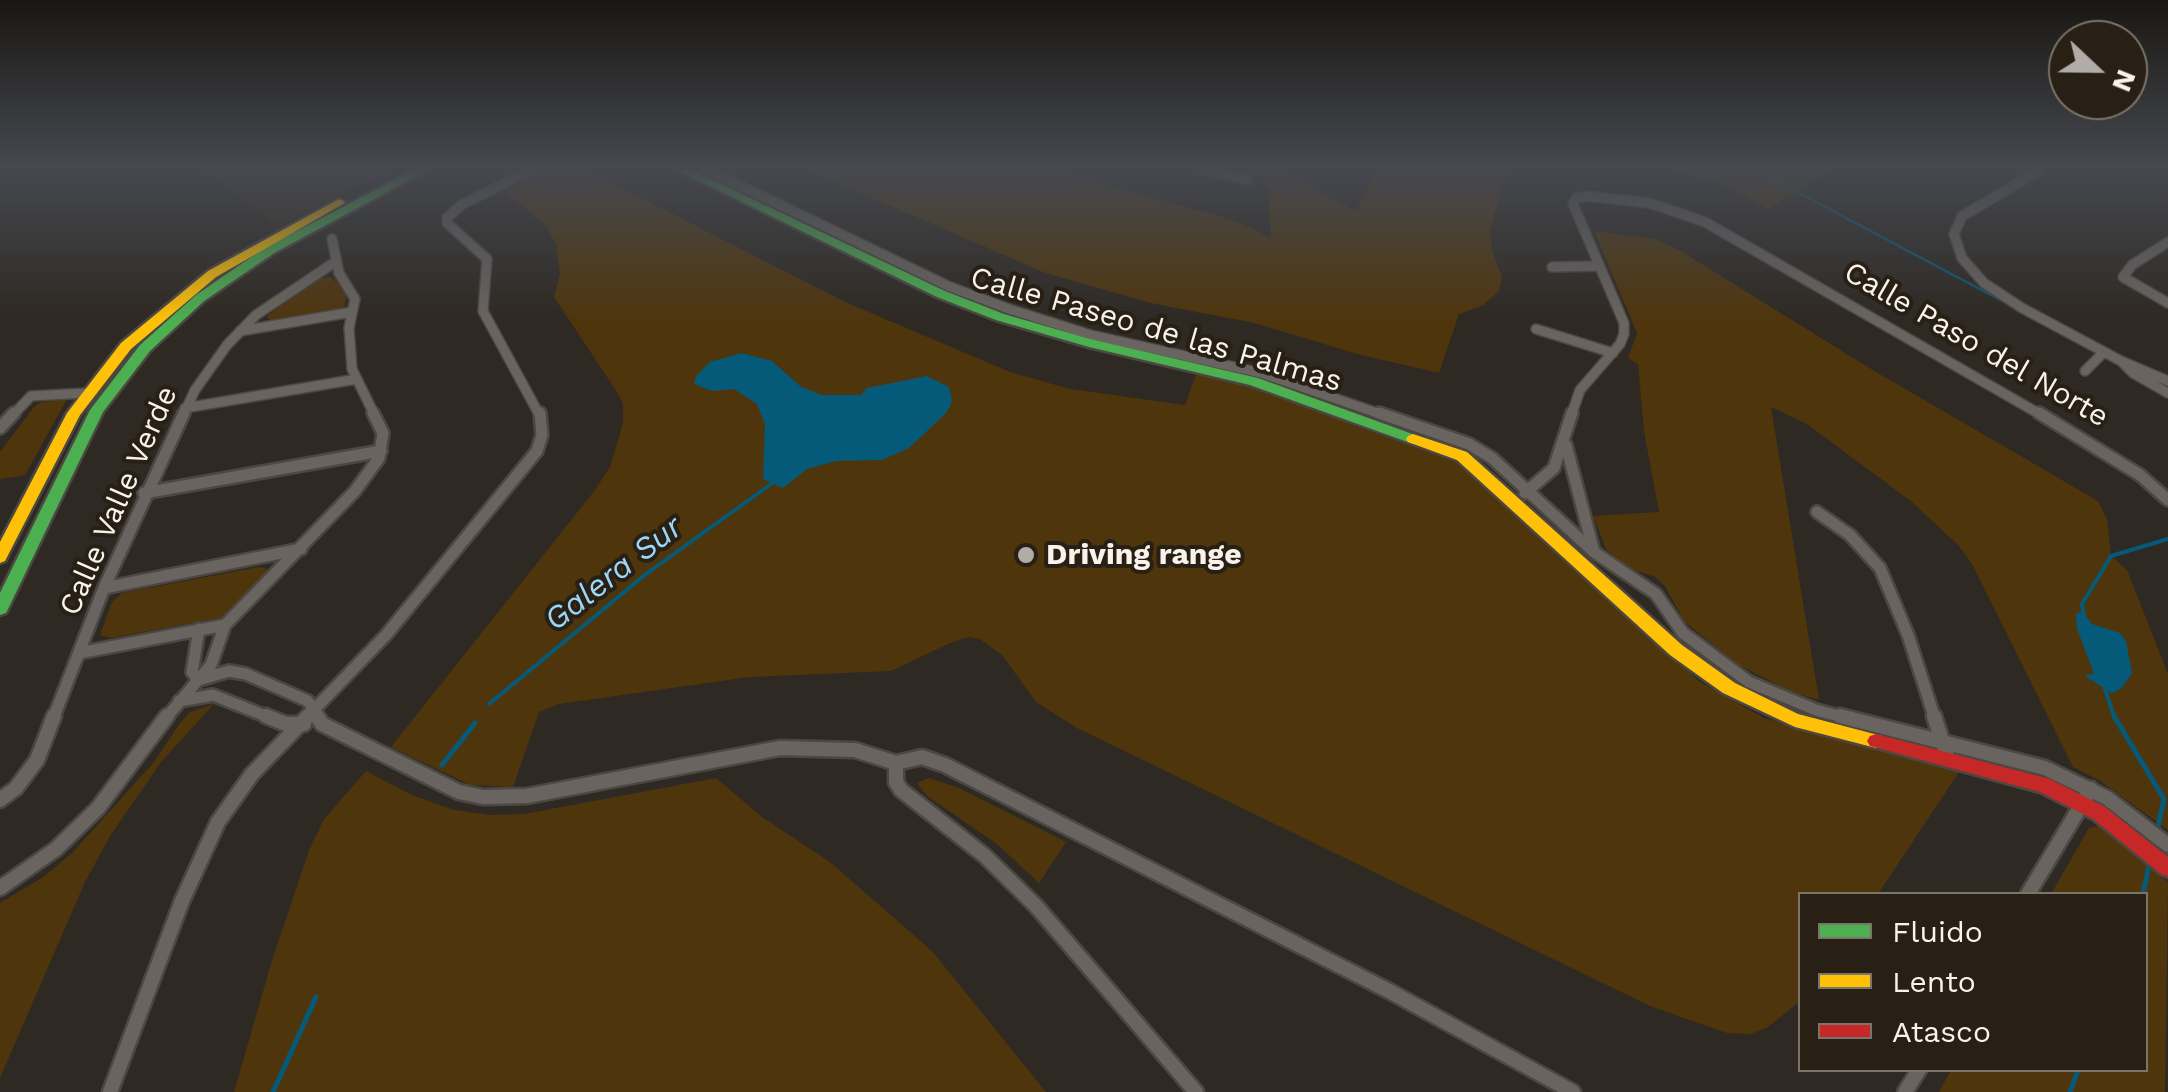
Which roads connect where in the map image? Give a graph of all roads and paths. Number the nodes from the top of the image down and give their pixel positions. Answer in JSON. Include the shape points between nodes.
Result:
{"nodes":[{"id":1,"x":304,"y":220,"type":"edge"},
{"id":2,"x":330,"y":220,"type":"edge"},
{"id":3,"x":447,"y":220,"type":"edge"},
{"id":4,"x":786,"y":220,"type":"edge"},
{"id":5,"x":811,"y":220,"type":"edge"},
{"id":6,"x":1580,"y":220,"type":"edge"},
{"id":7,"x":1700,"y":220,"type":"edge"},
{"id":8,"x":1959,"y":220,"type":"edge"},
{"id":9,"x":332,"y":239,"type":"dead end"},
{"id":10,"x":2168,"y":242,"type":"edge"},
{"id":11,"x":336,"y":262,"type":"junction"},
{"id":12,"x":1599,"y":266,"type":"junction"},
{"id":13,"x":1552,"y":267,"type":"dead end"},
{"id":14,"x":2168,"y":303,"type":"edge"},
{"id":15,"x":352,"y":312,"type":"junction"},
{"id":16,"x":1536,"y":328,"type":"dead end"},
{"id":17,"x":240,"y":331,"type":"junction"},
{"id":18,"x":2104,"y":352,"type":"junction"},
{"id":19,"x":1612,"y":354,"type":"junction"},
{"id":20,"x":2085,"y":372,"type":"dead end"},
{"id":21,"x":357,"y":379,"type":"junction"},
{"id":22,"x":2166,"y":388,"type":"edge"},
{"id":23,"x":87,"y":393,"type":"junction"},
{"id":24,"x":185,"y":408,"type":"junction"},
{"id":25,"x":0,"y":428,"type":"edge"},
{"id":26,"x":1565,"y":442,"type":"junction"},
{"id":27,"x":381,"y":451,"type":"junction"},
{"id":28,"x":1528,"y":491,"type":"junction"},
{"id":29,"x":144,"y":494,"type":"junction"},
{"id":30,"x":1512,"y":499,"type":"junction"},
{"id":31,"x":2168,"y":500,"type":"edge"},
{"id":32,"x":1816,"y":512,"type":"dead end"},
{"id":33,"x":302,"y":548,"type":"junction"},
{"id":34,"x":1594,"y":552,"type":"junction"},
{"id":35,"x":0,"y":556,"type":"edge"},
{"id":36,"x":104,"y":588,"type":"junction"},
{"id":37,"x":0,"y":609,"type":"edge"},
{"id":38,"x":225,"y":625,"type":"junction"},
{"id":39,"x":199,"y":630,"type":"junction"},
{"id":40,"x":79,"y":653,"type":"junction"},
{"id":41,"x":198,"y":680,"type":"junction"},
{"id":42,"x":179,"y":701,"type":"junction"},
{"id":43,"x":317,"y":718,"type":"junction"},
{"id":44,"x":301,"y":724,"type":"junction"},
{"id":45,"x":1941,"y":740,"type":"junction"},
{"id":46,"x":1948,"y":759,"type":"junction"},
{"id":47,"x":896,"y":763,"type":"junction"},
{"id":48,"x":2088,"y":797,"type":"junction"},
{"id":49,"x":0,"y":800,"type":"edge"},
{"id":50,"x":2168,"y":845,"type":"edge"},
{"id":51,"x":2168,"y":868,"type":"edge"},
{"id":52,"x":0,"y":888,"type":"edge"},
{"id":53,"x":2029,"y":892,"type":"edge"},
{"id":54,"x":110,"y":1092,"type":"edge"},
{"id":55,"x":1196,"y":1092,"type":"edge"},
{"id":56,"x":1573,"y":1092,"type":"edge"}],
"edges":[{"from":1,"to":23,"type":"street","via":[[212,274],[136,336]]},
{"from":2,"to":37,"type":"street","via":[[246,265],[145,348],[97,410]]},
{"from":3,"to":43,"type":"street","via":[[487,260],[482,311],[540,413],[542,436],[537,451]]},
{"from":4,"to":30,"type":"street","name":"Calle Paseo de las Palmas","via":[[1000,318],[1253,380],[1451,451]]},
{"from":5,"to":28,"type":"street","name":"Calle Paseo de las Palmas","via":[[948,286],[1058,326],[1261,373],[1469,444]]},
{"from":6,"to":12,"type":"street","name":"Calle Paso del Norte"},
{"from":7,"to":31,"type":"street","name":"Calle Paso del Norte","via":[[2092,443]]},
{"from":8,"to":18,"type":"street","via":[[1956,245],[1971,270],[2000,295]]},
{"from":9,"to":11,"type":"street"},
{"from":10,"to":14,"type":"street","via":[[2123,277]]},
{"from":11,"to":15,"type":"street","via":[[353,291]]},
{"from":11,"to":17,"type":"street","name":"Calle Valle Verde","via":[[292,287]]},
{"from":12,"to":13,"type":"street"},
{"from":12,"to":19,"type":"street","via":[[1624,323]]},
{"from":15,"to":17,"type":"street"},
{"from":15,"to":21,"type":"street","via":[[348,341]]},
{"from":16,"to":19,"type":"street"},
{"from":17,"to":24,"type":"street","name":"Calle Valle Verde"},
{"from":18,"to":20,"type":"street"},
{"from":18,"to":22,"type":"street"},
{"from":19,"to":26,"type":"street","via":[[1580,390]]},
{"from":21,"to":24,"type":"street"},
{"from":21,"to":27,"type":"street","via":[[382,433]]},
{"from":23,"to":25,"type":"street","via":[[31,396]]},
{"from":23,"to":35,"type":"street"},
{"from":24,"to":29,"type":"street","name":"Calle Valle Verde"},
{"from":26,"to":28,"type":"street","via":[[1554,468]]},
{"from":26,"to":34,"type":"street"},
{"from":27,"to":29,"type":"street"},
{"from":27,"to":33,"type":"street","via":[[371,473]]},
{"from":28,"to":30,"type":"street"},
{"from":28,"to":34,"type":"street","name":"Calle Paseo de las Palmas"},
{"from":29,"to":36,"type":"street","name":"Calle Valle Verde"},
{"from":30,"to":46,"type":"street","name":"Calle Paseo de las Palmas","via":[[1676,650],[1729,688],[1795,720]]},
{"from":32,"to":45,"type":"street","via":[[1850,535],[1880,568]]},
{"from":33,"to":36,"type":"street"},
{"from":33,"to":38,"type":"street"},
{"from":34,"to":45,"type":"street","name":"Calle Paseo de las Palmas","via":[[1656,594],[1683,634],[1749,682],[1816,710]]},
{"from":36,"to":40,"type":"street","name":"Calle Valle Verde"},
{"from":38,"to":39,"type":"street"},
{"from":38,"to":41,"type":"street","via":[[212,665]]},
{"from":39,"to":40,"type":"street"},
{"from":39,"to":41,"type":"street","via":[[192,672]]},
{"from":40,"to":49,"type":"street","name":"Calle Valle Verde","via":[[37,760]]},
{"from":41,"to":42,"type":"street"},
{"from":41,"to":43,"type":"street","via":[[229,671],[246,674],[308,702]]},
{"from":42,"to":44,"type":"street","via":[[214,695]]},
{"from":42,"to":52,"type":"street","via":[[77,831]]},
{"from":43,"to":44,"type":"street"},
{"from":43,"to":47,"type":"street","via":[[459,792],[483,797],[527,796],[780,748],[855,750]]},
{"from":44,"to":54,"type":"street","via":[[243,786],[202,852]]},
{"from":45,"to":46,"type":"street"},
{"from":45,"to":48,"type":"street","name":"Calle Paseo de las Palmas","via":[[2020,759]]},
{"from":46,"to":48,"type":"street","name":"Calle Paseo de las Palmas"},
{"from":47,"to":55,"type":"street","via":[[901,790],[1036,906]]},
{"from":47,"to":56,"type":"street","via":[[922,757],[945,765]]},
{"from":48,"to":50,"type":"street","name":"Calle Paseo de las Palmas"},
{"from":48,"to":51,"type":"street","name":"Calle Paseo de las Palmas"},
{"from":48,"to":53,"type":"street"}]}
